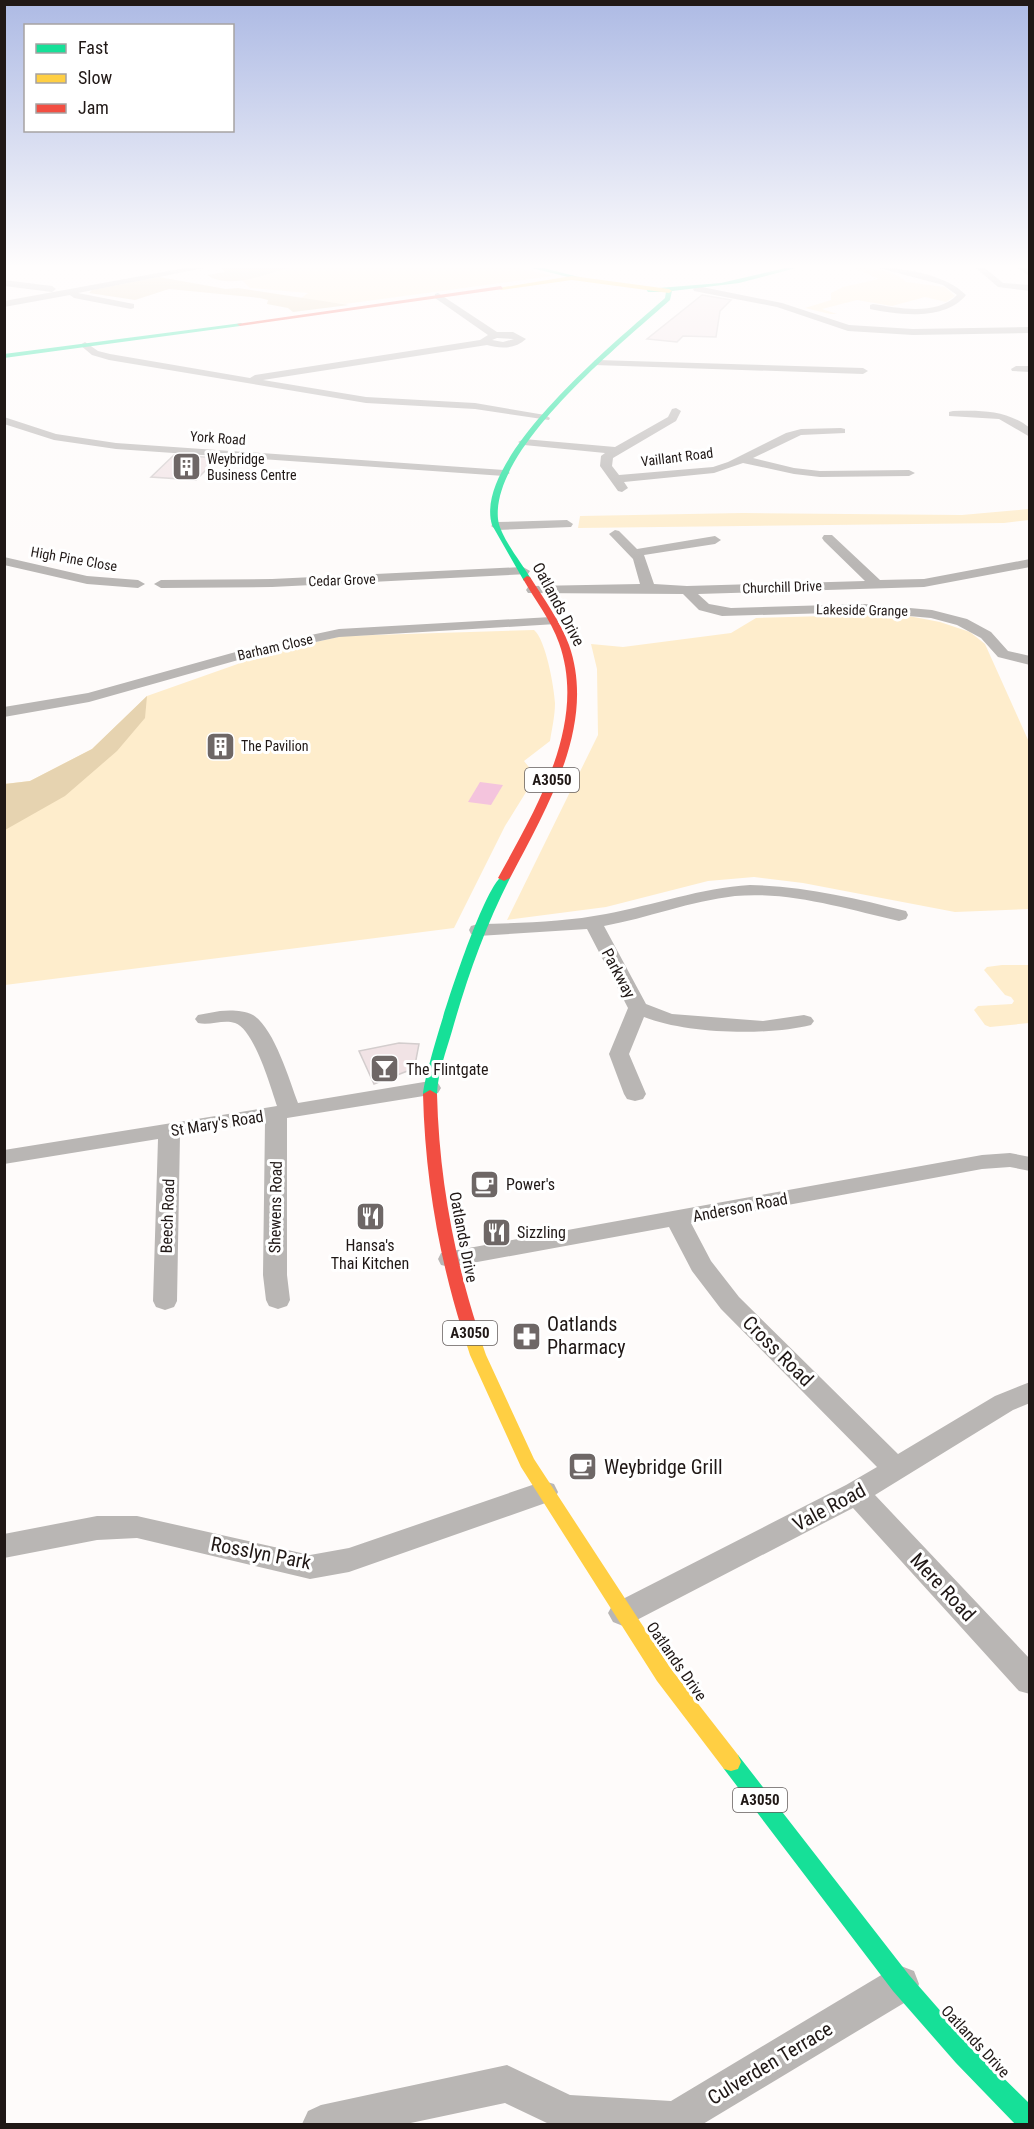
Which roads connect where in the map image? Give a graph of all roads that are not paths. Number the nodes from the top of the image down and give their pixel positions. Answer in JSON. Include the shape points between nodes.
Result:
{"nodes":[{"id":1,"x":177,"y":367,"type":"edge"},
{"id":2,"x":310,"y":367,"type":"edge"},
{"id":3,"x":593,"y":367,"type":"edge"},
{"id":4,"x":726,"y":367,"type":"edge"},
{"id":5,"x":1016,"y":369,"type":"dead end"},
{"id":6,"x":1029,"y":369,"type":"edge"},
{"id":7,"x":863,"y":372,"type":"dead end"},
{"id":8,"x":241,"y":381,"type":"junction"},
{"id":9,"x":676,"y":411,"type":"dead end"},
{"id":10,"x":548,"y":414,"type":"junction"},
{"id":11,"x":952,"y":414,"type":"dead end"},
{"id":12,"x":4,"y":420,"type":"edge"},
{"id":13,"x":841,"y":431,"type":"dead end"},
{"id":14,"x":1029,"y":434,"type":"edge"},
{"id":15,"x":524,"y":442,"type":"junction"},
{"id":16,"x":614,"y":450,"type":"junction"},
{"id":17,"x":742,"y":459,"type":"junction"},
{"id":18,"x":901,"y":461,"type":"dead end"},
{"id":19,"x":504,"y":473,"type":"junction"},
{"id":20,"x":909,"y":473,"type":"junction"},
{"id":21,"x":917,"y":484,"type":"dead end"},
{"id":22,"x":567,"y":524,"type":"dead end"},
{"id":23,"x":497,"y":526,"type":"junction"},
{"id":24,"x":615,"y":534,"type":"dead end"},
{"id":25,"x":828,"y":538,"type":"dead end"},
{"id":26,"x":715,"y":540,"type":"dead end"},
{"id":27,"x":635,"y":554,"type":"junction"},
{"id":28,"x":4,"y":561,"type":"edge"},
{"id":29,"x":1029,"y":562,"type":"edge"},
{"id":30,"x":523,"y":571,"type":"junction"},
{"id":31,"x":138,"y":584,"type":"dead end"},
{"id":32,"x":161,"y":584,"type":"dead end"},
{"id":33,"x":876,"y":584,"type":"junction"},
{"id":34,"x":648,"y":588,"type":"junction"},
{"id":35,"x":687,"y":590,"type":"junction"},
{"id":36,"x":533,"y":591,"type":"junction"},
{"id":37,"x":551,"y":621,"type":"junction"},
{"id":38,"x":1029,"y":661,"type":"edge"},
{"id":39,"x":4,"y":712,"type":"edge"},
{"id":40,"x":899,"y":915,"type":"dead end"},
{"id":41,"x":592,"y":921,"type":"junction"},
{"id":42,"x":478,"y":930,"type":"junction"},
{"id":43,"x":638,"y":1008,"type":"junction"},
{"id":44,"x":205,"y":1019,"type":"dead end"},
{"id":45,"x":804,"y":1021,"type":"dead end"},
{"id":46,"x":429,"y":1088,"type":"junction"},
{"id":47,"x":634,"y":1094,"type":"dead end"},
{"id":48,"x":283,"y":1112,"type":"junction"},
{"id":49,"x":170,"y":1131,"type":"junction"},
{"id":50,"x":4,"y":1157,"type":"edge"},
{"id":51,"x":1029,"y":1164,"type":"edge"},
{"id":52,"x":677,"y":1219,"type":"junction"},
{"id":53,"x":450,"y":1259,"type":"junction"},
{"id":54,"x":278,"y":1300,"type":"dead end"},
{"id":55,"x":165,"y":1301,"type":"dead end"},
{"id":56,"x":1029,"y":1392,"type":"edge"},
{"id":57,"x":896,"y":1469,"type":"junction"},
{"id":58,"x":544,"y":1492,"type":"junction"},
{"id":59,"x":856,"y":1493,"type":"junction"},
{"id":60,"x":4,"y":1546,"type":"edge"},
{"id":61,"x":623,"y":1613,"type":"junction"},
{"id":62,"x":1029,"y":1681,"type":"edge"},
{"id":63,"x":901,"y":1983,"type":"junction"},
{"id":64,"x":1029,"y":2122,"type":"edge"},
{"id":65,"x":321,"y":2124,"type":"edge"}],
"edges":[{"from":1,"to":8,"type":"street"},
{"from":2,"to":8,"type":"street"},
{"from":3,"to":10,"type":"main road","name":"Oatlands Drive","number":"A3050"},
{"from":4,"to":7,"type":"street"},
{"from":5,"to":6,"type":"street"},
{"from":8,"to":10,"type":"street","via":[[366,400]]},
{"from":9,"to":16,"type":"street","via":[[672,419]]},
{"from":10,"to":15,"type":"main road","name":"Oatlands Drive","number":"A3050"},
{"from":11,"to":14,"type":"street","via":[[998,416],[1014,421]]},
{"from":12,"to":19,"type":"street","name":"York Road","via":[[54,437],[116,446]]},
{"from":13,"to":17,"type":"street","name":"Vaillant Road","via":[[821,426],[790,435]]},
{"from":15,"to":16,"type":"street"},
{"from":15,"to":19,"type":"main road","name":"Oatlands Drive","number":"A3050"},
{"from":16,"to":17,"type":"street","name":"Vaillant Road","via":[[607,456],[606,466],[620,484],[714,470]]},
{"from":17,"to":20,"type":"street","via":[[820,474]]},
{"from":18,"to":20,"type":"street"},
{"from":19,"to":23,"type":"main road","name":"Oatlands Drive","number":"A3050","via":[[494,496]]},
{"from":20,"to":21,"type":"street"},
{"from":22,"to":23,"type":"street"},
{"from":23,"to":30,"type":"main road","name":"Oatlands Drive","number":"A3050"},
{"from":24,"to":27,"type":"street"},
{"from":25,"to":33,"type":"street"},
{"from":26,"to":27,"type":"street"},
{"from":27,"to":34,"type":"street","via":[[644,569]]},
{"from":28,"to":31,"type":"street","name":"High Pine Close","via":[[87,580]]},
{"from":29,"to":33,"type":"street","name":"Churchill Drive","via":[[935,581]]},
{"from":30,"to":32,"type":"street","name":"Cedar Grove"},
{"from":30,"to":36,"type":"main road","name":"Oatlands Drive","number":"A3050"},
{"from":33,"to":35,"type":"street","name":"Churchill Drive"},
{"from":34,"to":35,"type":"street","name":"Churchill Drive"},
{"from":34,"to":36,"type":"street","name":"Churchill Drive"},
{"from":35,"to":38,"type":"street","name":"Lakeside Grange","via":[[706,608],[739,612],[903,609],[943,616],[977,628],[996,642],[1003,654]]},
{"from":36,"to":37,"type":"main road","name":"Oatlands Drive","number":"A3050"},
{"from":37,"to":39,"type":"street","name":"Barham Close","via":[[319,636],[255,650],[91,698]]},
{"from":37,"to":42,"type":"main road","name":"Oatlands Drive","number":"A3050","via":[[566,649],[573,679],[568,743]]},
{"from":40,"to":41,"type":"street","via":[[797,894],[751,890],[711,893]]},
{"from":41,"to":42,"type":"street","via":[[536,929]]},
{"from":41,"to":43,"type":"street","name":"Parkway"},
{"from":42,"to":46,"type":"main road","name":"Oatlands Drive","number":"A3050"},
{"from":43,"to":45,"type":"street","name":"Parkway","via":[[669,1020],[763,1027]]},
{"from":43,"to":47,"type":"street","via":[[619,1054]]},
{"from":44,"to":48,"type":"street","via":[[230,1015],[247,1020],[257,1029]]},
{"from":46,"to":48,"type":"street","name":"St Mary's Road"},
{"from":46,"to":53,"type":"main road","name":"Oatlands Drive","number":"A3050","via":[[439,1208]]},
{"from":48,"to":49,"type":"street","name":"St Mary's Road"},
{"from":48,"to":54,"type":"street","name":"Shewens Road","via":[[275,1275]]},
{"from":49,"to":50,"type":"street","name":"St Mary's Road"},
{"from":49,"to":55,"type":"street","name":"Beech Road"},
{"from":51,"to":52,"type":"street","name":"Anderson Road","via":[[1010,1160],[982,1162]]},
{"from":52,"to":53,"type":"street","name":"Anderson Road"},
{"from":52,"to":57,"type":"street","name":"Cross Road","via":[[701,1265],[730,1303]]},
{"from":53,"to":58,"type":"main road","name":"Oatlands Drive","number":"A3050","via":[[478,1355]]},
{"from":56,"to":57,"type":"street","name":"Vale Road","via":[[1004,1403]]},
{"from":57,"to":59,"type":"street","name":"Vale Road"},
{"from":58,"to":60,"type":"street","name":"Rosslyn Park","via":[[349,1560],[310,1567],[137,1527],[97,1528]]},
{"from":58,"to":61,"type":"main road","name":"Oatlands Drive","number":"A3050"},
{"from":59,"to":61,"type":"street","name":"Vale Road"},
{"from":59,"to":62,"type":"street","name":"Mere Road"},
{"from":61,"to":63,"type":"main road","name":"Oatlands Drive","number":"A3050","via":[[664,1675]]},
{"from":63,"to":64,"type":"main road","name":"Oatlands Drive","number":"A3050"},
{"from":63,"to":65,"type":"street","name":"Culverden Terrace","via":[[675,2120],[568,2114],[507,2084]]}]}
